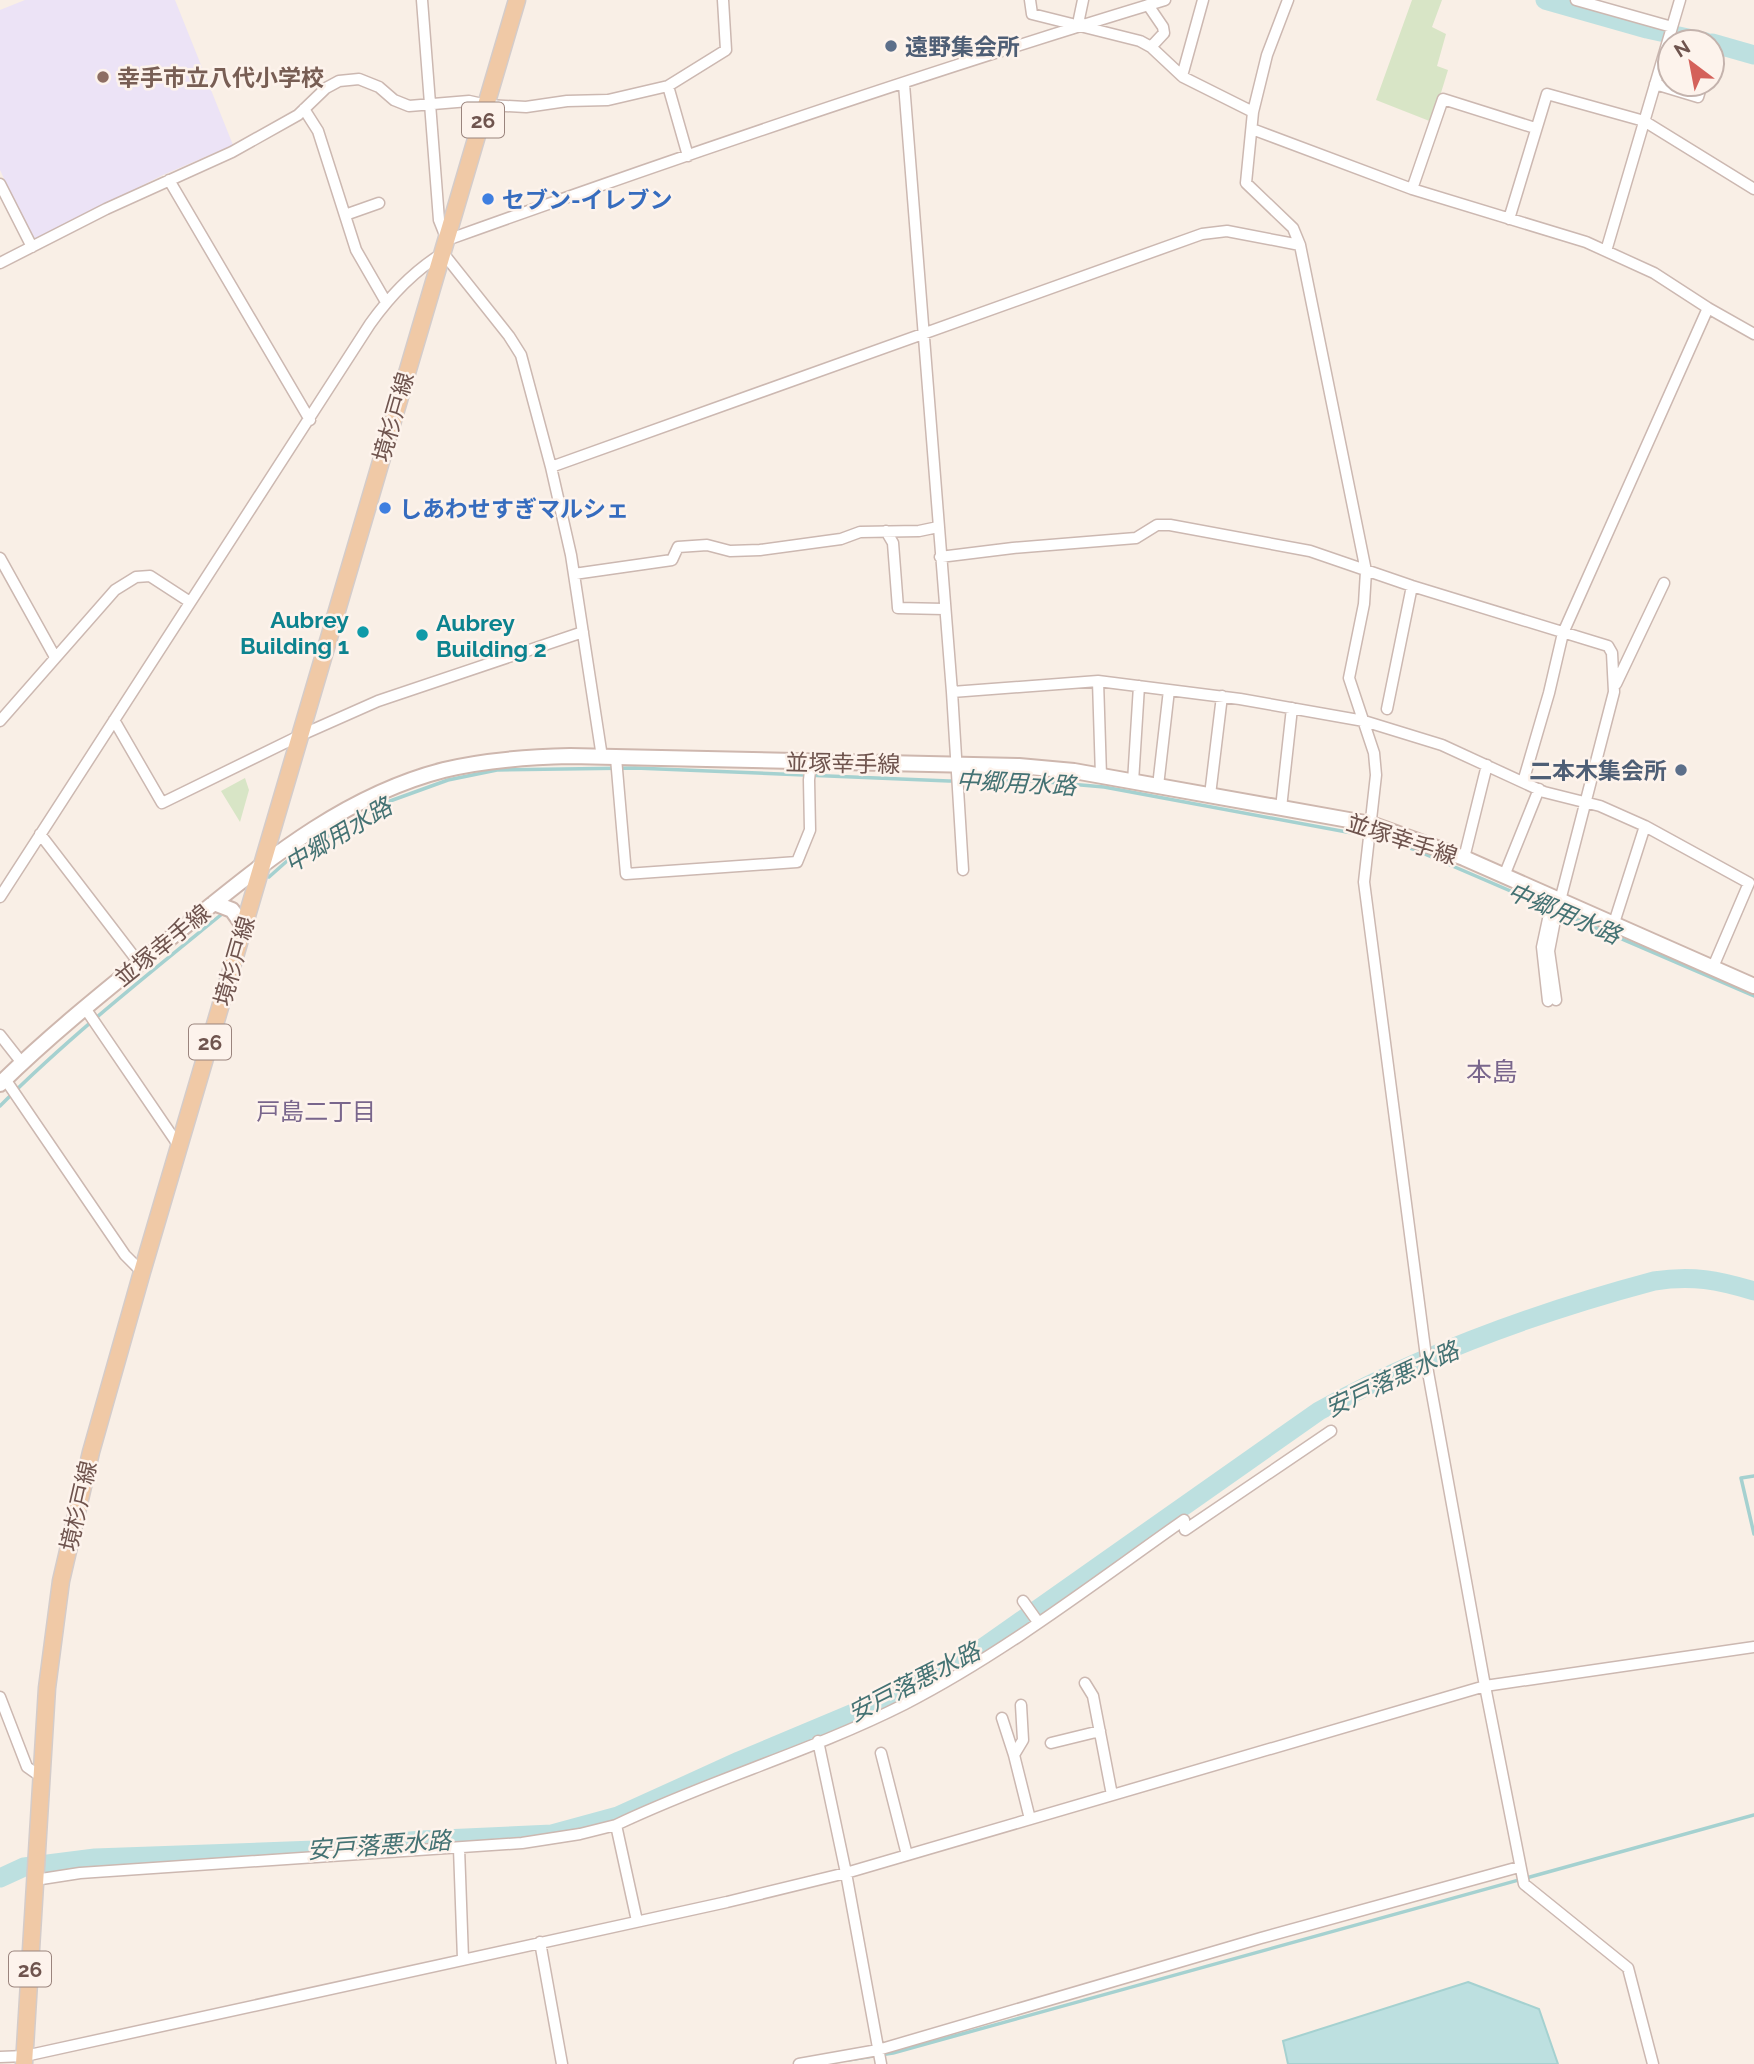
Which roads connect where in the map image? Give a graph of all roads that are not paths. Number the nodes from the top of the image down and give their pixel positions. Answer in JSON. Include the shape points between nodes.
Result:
{"nodes":[{"id":1,"x":422,"y":0,"type":"edge"},
{"id":2,"x":517,"y":0,"type":"edge"},
{"id":3,"x":723,"y":0,"type":"edge"},
{"id":4,"x":1030,"y":0,"type":"edge"},
{"id":5,"x":1083,"y":0,"type":"edge"},
{"id":6,"x":1165,"y":0,"type":"edge"},
{"id":7,"x":1203,"y":0,"type":"edge"},
{"id":8,"x":1288,"y":0,"type":"edge"},
{"id":9,"x":1576,"y":0,"type":"edge"},
{"id":10,"x":1680,"y":0,"type":"edge"},
{"id":11,"x":1148,"y":5,"type":"junction"},
{"id":12,"x":1081,"y":25,"type":"junction"},
{"id":13,"x":1672,"y":27,"type":"junction"},
{"id":14,"x":1150,"y":47,"type":"junction"},
{"id":15,"x":1182,"y":76,"type":"junction"},
{"id":16,"x":904,"y":84,"type":"junction"},
{"id":17,"x":1655,"y":85,"type":"joint"},
{"id":18,"x":668,"y":86,"type":"junction"},
{"id":19,"x":430,"y":103,"type":"junction"},
{"id":20,"x":488,"y":105,"type":"junction"},
{"id":21,"x":304,"y":109,"type":"junction"},
{"id":22,"x":1253,"y":112,"type":"junction"},
{"id":23,"x":1644,"y":121,"type":"junction"},
{"id":24,"x":1252,"y":128,"type":"junction"},
{"id":25,"x":1535,"y":128,"type":"junction"},
{"id":26,"x":688,"y":156,"type":"junction"},
{"id":27,"x":169,"y":180,"type":"junction"},
{"id":28,"x":0,"y":184,"type":"edge"},
{"id":29,"x":1412,"y":189,"type":"junction"},
{"id":30,"x":1754,"y":189,"type":"edge"},
{"id":31,"x":379,"y":203,"type":"dead end"},
{"id":32,"x":345,"y":215,"type":"junction"},
{"id":33,"x":1509,"y":219,"type":"junction"},
{"id":34,"x":1300,"y":245,"type":"junction"},
{"id":35,"x":445,"y":246,"type":"junction"},
{"id":36,"x":32,"y":247,"type":"junction"},
{"id":37,"x":1606,"y":251,"type":"junction"},
{"id":38,"x":0,"y":263,"type":"edge"},
{"id":39,"x":386,"y":302,"type":"junction"},
{"id":40,"x":1708,"y":308,"type":"junction"},
{"id":41,"x":923,"y":334,"type":"junction"},
{"id":42,"x":1754,"y":334,"type":"edge"},
{"id":43,"x":310,"y":420,"type":"junction"},
{"id":44,"x":551,"y":467,"type":"junction"},
{"id":45,"x":938,"y":527,"type":"junction"},
{"id":46,"x":886,"y":531,"type":"junction"},
{"id":47,"x":940,"y":557,"type":"junction"},
{"id":48,"x":0,"y":558,"type":"edge"},
{"id":49,"x":1366,"y":571,"type":"junction"},
{"id":50,"x":574,"y":575,"type":"junction"},
{"id":51,"x":1664,"y":583,"type":"dead end"},
{"id":52,"x":1412,"y":586,"type":"junction"},
{"id":53,"x":190,"y":602,"type":"junction"},
{"id":54,"x":944,"y":609,"type":"junction"},
{"id":55,"x":583,"y":632,"type":"junction"},
{"id":56,"x":1563,"y":633,"type":"junction"},
{"id":57,"x":55,"y":657,"type":"junction"},
{"id":58,"x":1098,"y":681,"type":"junction"},
{"id":59,"x":1139,"y":686,"type":"junction"},
{"id":60,"x":1614,"y":687,"type":"junction"},
{"id":61,"x":1170,"y":690,"type":"junction"},
{"id":62,"x":952,"y":692,"type":"junction"},
{"id":63,"x":1222,"y":696,"type":"junction"},
{"id":64,"x":1292,"y":708,"type":"junction"},
{"id":65,"x":1387,"y":709,"type":"dead end"},
{"id":66,"x":114,"y":720,"type":"junction"},
{"id":67,"x":0,"y":721,"type":"edge"},
{"id":68,"x":1364,"y":721,"type":"junction"},
{"id":69,"x":299,"y":736,"type":"junction"},
{"id":70,"x":609,"y":758,"type":"junction"},
{"id":71,"x":811,"y":762,"type":"junction"},
{"id":72,"x":957,"y":765,"type":"junction"},
{"id":73,"x":1487,"y":765,"type":"junction"},
{"id":74,"x":1101,"y":776,"type":"junction"},
{"id":75,"x":1133,"y":782,"type":"junction"},
{"id":76,"x":1523,"y":782,"type":"junction"},
{"id":77,"x":1158,"y":786,"type":"junction"},
{"id":78,"x":1539,"y":789,"type":"junction"},
{"id":79,"x":1210,"y":795,"type":"junction"},
{"id":80,"x":1586,"y":804,"type":"junction"},
{"id":81,"x":1281,"y":808,"type":"junction"},
{"id":82,"x":1371,"y":824,"type":"junction"},
{"id":83,"x":1645,"y":826,"type":"junction"},
{"id":84,"x":40,"y":834,"type":"junction"},
{"id":85,"x":1464,"y":858,"type":"junction"},
{"id":86,"x":262,"y":865,"type":"junction"},
{"id":87,"x":963,"y":870,"type":"dead end"},
{"id":88,"x":1504,"y":876,"type":"junction"},
{"id":89,"x":0,"y":897,"type":"edge"},
{"id":90,"x":1561,"y":900,"type":"junction"},
{"id":91,"x":214,"y":903,"type":"junction"},
{"id":92,"x":1614,"y":923,"type":"junction"},
{"id":93,"x":244,"y":927,"type":"junction"},
{"id":94,"x":139,"y":963,"type":"junction"},
{"id":95,"x":1713,"y":967,"type":"junction"},
{"id":96,"x":1754,"y":986,"type":"edge"},
{"id":97,"x":1552,"y":1001,"type":"dead end"},
{"id":98,"x":85,"y":1008,"type":"junction"},
{"id":99,"x":0,"y":1035,"type":"edge"},
{"id":100,"x":22,"y":1063,"type":"junction"},
{"id":101,"x":3,"y":1081,"type":"edge"},
{"id":102,"x":179,"y":1146,"type":"junction"},
{"id":103,"x":142,"y":1272,"type":"junction"},
{"id":104,"x":1331,"y":1431,"type":"dead end"},
{"id":105,"x":1023,"y":1601,"type":"dead end"},
{"id":106,"x":1038,"y":1622,"type":"junction"},
{"id":107,"x":1754,"y":1647,"type":"edge"},
{"id":108,"x":1085,"y":1684,"type":"dead end"},
{"id":109,"x":1485,"y":1686,"type":"junction"},
{"id":110,"x":0,"y":1697,"type":"edge"},
{"id":111,"x":1021,"y":1705,"type":"dead end"},
{"id":112,"x":1002,"y":1718,"type":"dead end"},
{"id":113,"x":1100,"y":1731,"type":"junction"},
{"id":114,"x":818,"y":1741,"type":"junction"},
{"id":115,"x":1051,"y":1743,"type":"dead end"},
{"id":116,"x":881,"y":1753,"type":"dead end"},
{"id":117,"x":1014,"y":1755,"type":"junction"},
{"id":118,"x":40,"y":1776,"type":"junction"},
{"id":119,"x":1112,"y":1795,"type":"junction"},
{"id":120,"x":1030,"y":1819,"type":"junction"},
{"id":121,"x":616,"y":1825,"type":"junction"},
{"id":122,"x":460,"y":1848,"type":"junction"},
{"id":123,"x":907,"y":1855,"type":"junction"},
{"id":124,"x":1519,"y":1867,"type":"junction"},
{"id":125,"x":846,"y":1873,"type":"junction"},
{"id":126,"x":35,"y":1877,"type":"junction"},
{"id":127,"x":637,"y":1921,"type":"junction"},
{"id":128,"x":540,"y":1942,"type":"junction"},
{"id":129,"x":463,"y":1959,"type":"junction"},
{"id":130,"x":878,"y":2050,"type":"junction"},
{"id":131,"x":0,"y":2057,"type":"edge"},
{"id":132,"x":25,"y":2060,"type":"edge"},
{"id":133,"x":562,"y":2064,"type":"edge"},
{"id":134,"x":799,"y":2064,"type":"edge"},
{"id":135,"x":881,"y":2064,"type":"edge"},
{"id":136,"x":1653,"y":2064,"type":"edge"}],
"edges":[{"from":1,"to":19,"type":"street"},
{"from":2,"to":20,"type":"main road","name":"境杉戸線","number":"26"},
{"from":3,"to":18,"type":"street","via":[[726,50]]},
{"from":4,"to":12,"type":"street","via":[[1032,14]]},
{"from":5,"to":12,"type":"street"},
{"from":6,"to":11,"type":"street"},
{"from":7,"to":15,"type":"street"},
{"from":8,"to":22,"type":"street","via":[[1267,55]]},
{"from":9,"to":13,"type":"street"},
{"from":10,"to":13,"type":"street"},
{"from":11,"to":12,"type":"street"},
{"from":11,"to":14,"type":"street","via":[[1164,33]]},
{"from":12,"to":14,"type":"street"},
{"from":12,"to":16,"type":"street"},
{"from":13,"to":17,"type":"street"},
{"from":14,"to":15,"type":"street"},
{"from":15,"to":22,"type":"street"},
{"from":16,"to":26,"type":"street"},
{"from":16,"to":41,"type":"street"},
{"from":17,"to":23,"type":"street"},
{"from":18,"to":20,"type":"street","via":[[608,100],[526,107]]},
{"from":18,"to":26,"type":"street"},
{"from":19,"to":20,"type":"street"},
{"from":19,"to":21,"type":"street","via":[[402,104],[379,87],[352,78],[326,89]]},
{"from":19,"to":35,"type":"street"},
{"from":20,"to":35,"type":"main road","name":"境杉戸線","number":"26"},
{"from":21,"to":27,"type":"street","via":[[232,152]]},
{"from":21,"to":32,"type":"street","via":[[318,131]]},
{"from":22,"to":24,"type":"street"},
{"from":23,"to":25,"type":"street","via":[[1547,94]]},
{"from":23,"to":30,"type":"street"},
{"from":23,"to":37,"type":"street"},
{"from":24,"to":29,"type":"street"},
{"from":24,"to":34,"type":"street","via":[[1246,183],[1293,228]]},
{"from":25,"to":29,"type":"street","via":[[1443,99]]},
{"from":25,"to":33,"type":"street"},
{"from":26,"to":35,"type":"street"},
{"from":27,"to":36,"type":"street"},
{"from":27,"to":43,"type":"street"},
{"from":28,"to":36,"type":"street"},
{"from":29,"to":33,"type":"street"},
{"from":31,"to":32,"type":"street"},
{"from":32,"to":39,"type":"street","via":[[356,250]]},
{"from":33,"to":37,"type":"street"},
{"from":34,"to":41,"type":"street","via":[[1227,231],[1202,234]]},
{"from":34,"to":49,"type":"street"},
{"from":35,"to":39,"type":"street"},
{"from":35,"to":44,"type":"street","via":[[521,355]]},
{"from":35,"to":69,"type":"main road","name":"境杉戸線","number":"26"},
{"from":36,"to":38,"type":"street"},
{"from":37,"to":40,"type":"street","via":[[1654,273]]},
{"from":39,"to":43,"type":"street"},
{"from":40,"to":42,"type":"street"},
{"from":40,"to":56,"type":"street"},
{"from":41,"to":44,"type":"street"},
{"from":41,"to":45,"type":"street"},
{"from":43,"to":53,"type":"street"},
{"from":44,"to":50,"type":"street"},
{"from":45,"to":46,"type":"street"},
{"from":45,"to":47,"type":"street"},
{"from":46,"to":50,"type":"street","via":[[760,550],[678,547],[671,560]]},
{"from":46,"to":54,"type":"street","via":[[893,543],[898,608]]},
{"from":47,"to":49,"type":"street","via":[[1136,538],[1157,525],[1170,525],[1310,551]]},
{"from":47,"to":54,"type":"street"},
{"from":48,"to":57,"type":"street"},
{"from":49,"to":52,"type":"street"},
{"from":49,"to":68,"type":"street","via":[[1349,678]]},
{"from":50,"to":55,"type":"street"},
{"from":51,"to":60,"type":"street"},
{"from":52,"to":56,"type":"street"},
{"from":52,"to":65,"type":"street"},
{"from":53,"to":57,"type":"street","via":[[150,576],[136,577],[115,590]]},
{"from":53,"to":66,"type":"street"},
{"from":54,"to":62,"type":"street"},
{"from":55,"to":69,"type":"street","via":[[378,701]]},
{"from":55,"to":70,"type":"street"},
{"from":56,"to":60,"type":"street","via":[[1608,646]]},
{"from":56,"to":76,"type":"street"},
{"from":57,"to":67,"type":"street"},
{"from":58,"to":59,"type":"street"},
{"from":58,"to":62,"type":"street"},
{"from":58,"to":74,"type":"street"},
{"from":59,"to":61,"type":"street"},
{"from":59,"to":75,"type":"street"},
{"from":60,"to":80,"type":"street"},
{"from":61,"to":63,"type":"street"},
{"from":61,"to":77,"type":"street"},
{"from":62,"to":72,"type":"street"},
{"from":63,"to":64,"type":"street"},
{"from":63,"to":79,"type":"street"},
{"from":64,"to":68,"type":"street"},
{"from":64,"to":81,"type":"street"},
{"from":66,"to":69,"type":"street","via":[[162,803]]},
{"from":66,"to":84,"type":"street"},
{"from":68,"to":73,"type":"street","via":[[1442,744]]},
{"from":68,"to":82,"type":"street","via":[[1376,775]]},
{"from":69,"to":86,"type":"main road","name":"境杉戸線","number":"26"},
{"from":70,"to":71,"type":"main road","name":"並塚幸手線"},
{"from":70,"to":71,"type":"street","via":[[626,874],[797,862],[810,830]]},
{"from":70,"to":86,"type":"main road","name":"並塚幸手線","via":[[530,757],[419,777],[340,812]]},
{"from":71,"to":72,"type":"main road","name":"並塚幸手線"},
{"from":72,"to":74,"type":"main road","name":"並塚幸手線","via":[[1019,766]]},
{"from":72,"to":87,"type":"street"},
{"from":73,"to":76,"type":"street"},
{"from":73,"to":85,"type":"street"},
{"from":74,"to":75,"type":"main road","name":"並塚幸手線"},
{"from":75,"to":77,"type":"main road","name":"並塚幸手線"},
{"from":76,"to":78,"type":"street"},
{"from":77,"to":79,"type":"main road","name":"並塚幸手線"},
{"from":78,"to":80,"type":"street"},
{"from":78,"to":88,"type":"street"},
{"from":79,"to":81,"type":"main road","name":"並塚幸手線"},
{"from":80,"to":83,"type":"street"},
{"from":80,"to":90,"type":"street"},
{"from":81,"to":82,"type":"main road","name":"並塚幸手線"},
{"from":82,"to":85,"type":"main road","name":"並塚幸手線"},
{"from":82,"to":109,"type":"street","via":[[1364,882],[1428,1372]]},
{"from":83,"to":92,"type":"street"},
{"from":83,"to":95,"type":"street","via":[[1749,883]]},
{"from":84,"to":89,"type":"street"},
{"from":84,"to":94,"type":"street"},
{"from":85,"to":88,"type":"main road","name":"並塚幸手線"},
{"from":86,"to":91,"type":"main road","name":"並塚幸手線"},
{"from":86,"to":93,"type":"main road","name":"境杉戸線","number":"26"},
{"from":88,"to":90,"type":"main road","name":"並塚幸手線"},
{"from":90,"to":92,"type":"main road","name":"並塚幸手線"},
{"from":90,"to":97,"type":"street","via":[[1549,951]]},
{"from":91,"to":93,"type":"main road","via":[[232,910]]},
{"from":91,"to":94,"type":"main road","name":"並塚幸手線"},
{"from":92,"to":95,"type":"main road","name":"並塚幸手線"},
{"from":93,"to":102,"type":"main road","name":"境杉戸線","number":"26"},
{"from":94,"to":98,"type":"main road","name":"並塚幸手線"},
{"from":95,"to":96,"type":"main road","name":"並塚幸手線"},
{"from":98,"to":100,"type":"main road","name":"並塚幸手線"},
{"from":98,"to":102,"type":"street"},
{"from":99,"to":100,"type":"street"},
{"from":100,"to":101,"type":"main road","name":"並塚幸手線"},
{"from":101,"to":103,"type":"street","via":[[125,1255]]},
{"from":102,"to":103,"type":"main road","name":"境杉戸線","number":"26"},
{"from":103,"to":118,"type":"main road","name":"境杉戸線","number":"26","via":[[91,1452],[61,1581]]},
{"from":104,"to":106,"type":"street","via":[[1185,1530],[1184,1520]]},
{"from":105,"to":106,"type":"street"},
{"from":106,"to":114,"type":"street","via":[[943,1684]]},
{"from":107,"to":109,"type":"street"},
{"from":108,"to":113,"type":"street","via":[[1093,1696]]},
{"from":109,"to":119,"type":"street"},
{"from":109,"to":124,"type":"street"},
{"from":110,"to":118,"type":"street","via":[[27,1767]]},
{"from":111,"to":117,"type":"street","via":[[1023,1740]]},
{"from":112,"to":117,"type":"street"},
{"from":113,"to":115,"type":"street"},
{"from":113,"to":119,"type":"street"},
{"from":114,"to":121,"type":"street"},
{"from":114,"to":125,"type":"street"},
{"from":116,"to":123,"type":"street"},
{"from":117,"to":120,"type":"street"},
{"from":118,"to":126,"type":"main road","name":"境杉戸線","number":"26"},
{"from":119,"to":120,"type":"street"},
{"from":120,"to":123,"type":"street"},
{"from":121,"to":122,"type":"street","via":[[522,1843]]},
{"from":121,"to":127,"type":"street"},
{"from":122,"to":126,"type":"street"},
{"from":122,"to":129,"type":"street"},
{"from":123,"to":125,"type":"street"},
{"from":124,"to":130,"type":"street"},
{"from":124,"to":136,"type":"street","via":[[1524,1884],[1628,1968]]},
{"from":125,"to":127,"type":"street"},
{"from":125,"to":130,"type":"street"},
{"from":126,"to":132,"type":"main road","name":"境杉戸線","number":"26"},
{"from":127,"to":128,"type":"street"},
{"from":128,"to":129,"type":"street"},
{"from":128,"to":133,"type":"street"},
{"from":129,"to":132,"type":"street"},
{"from":130,"to":134,"type":"street"},
{"from":130,"to":135,"type":"street"},
{"from":131,"to":132,"type":"street"}]}
